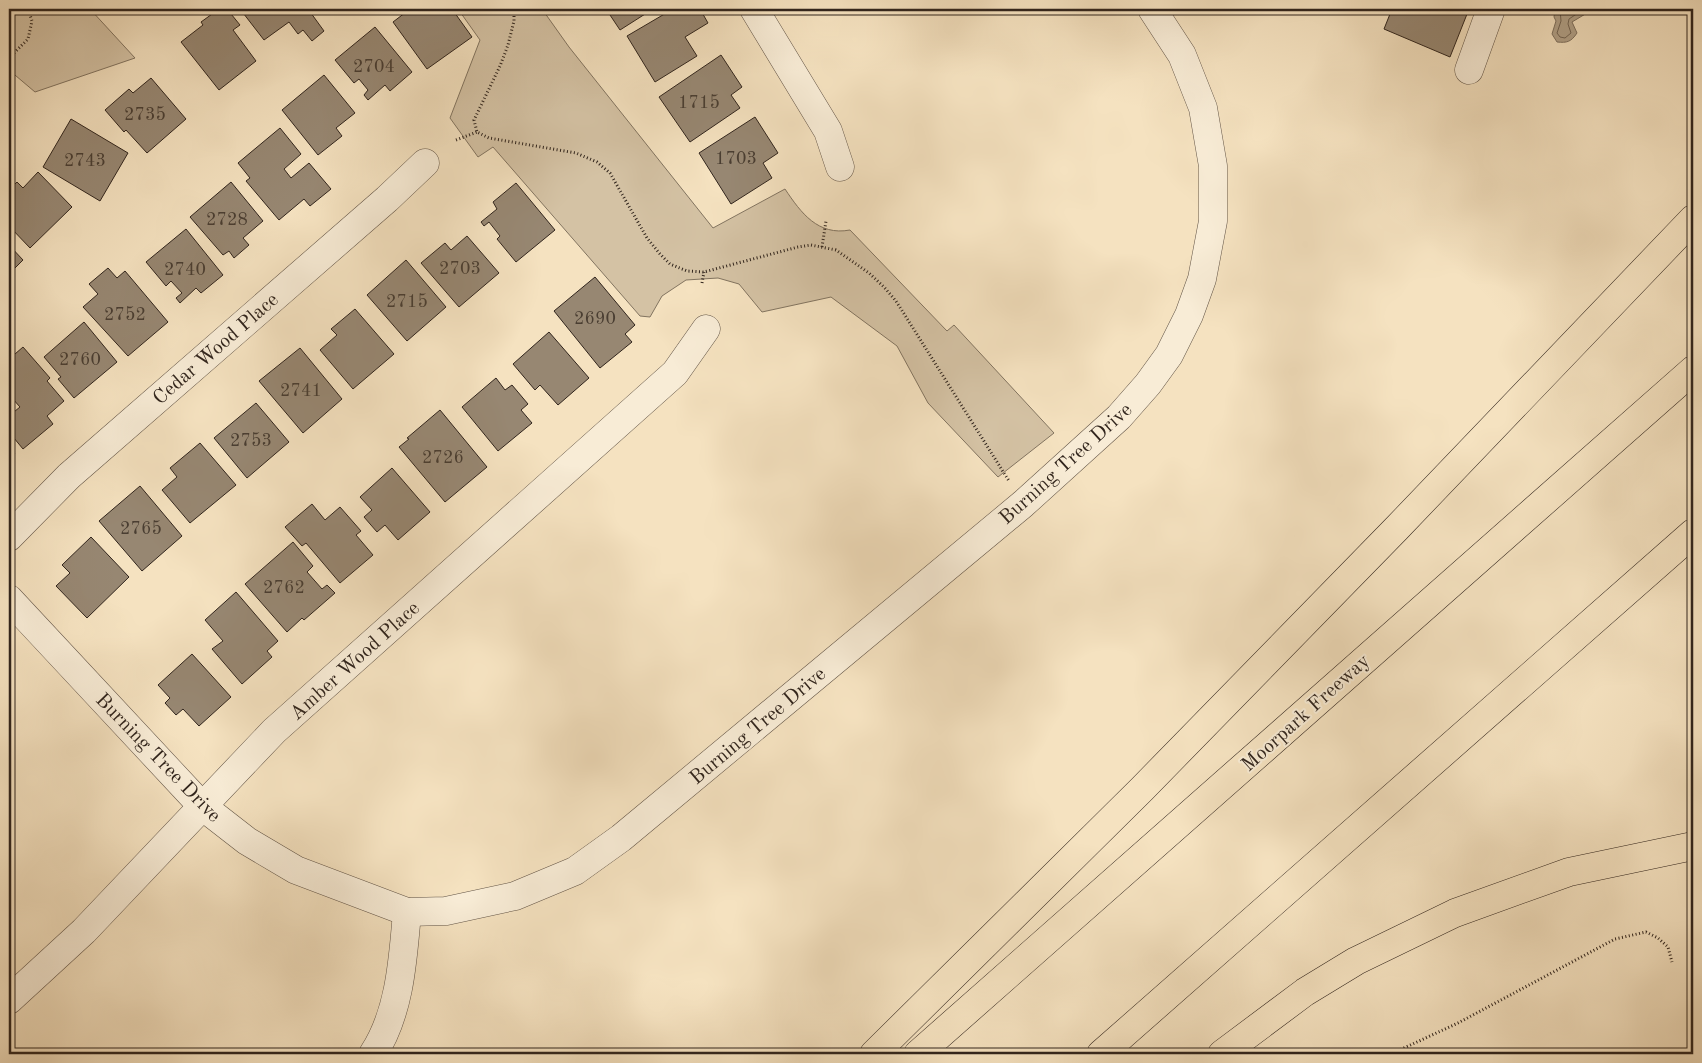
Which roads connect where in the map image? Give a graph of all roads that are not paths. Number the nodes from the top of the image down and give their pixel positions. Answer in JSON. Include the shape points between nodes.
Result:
{"nodes":[{"id":1,"x":754,"y":9,"type":"edge"},
{"id":2,"x":1152,"y":9,"type":"edge"},
{"id":3,"x":1491,"y":9,"type":"edge"},
{"id":4,"x":1469,"y":70,"type":"dead end"},
{"id":5,"x":425,"y":163,"type":"dead end"},
{"id":6,"x":840,"y":167,"type":"dead end"},
{"id":7,"x":1693,"y":219,"type":"edge"},
{"id":8,"x":706,"y":329,"type":"dead end"},
{"id":9,"x":1693,"y":349,"type":"edge"},
{"id":10,"x":1693,"y":370,"type":"edge"},
{"id":11,"x":1537,"y":507,"type":"junction"},
{"id":12,"x":1693,"y":533,"type":"edge"},
{"id":13,"x":9,"y":537,"type":"edge"},
{"id":14,"x":9,"y":599,"type":"edge"},
{"id":15,"x":202,"y":806,"type":"junction"},
{"id":16,"x":1693,"y":846,"type":"edge"},
{"id":17,"x":408,"y":912,"type":"junction"},
{"id":18,"x":9,"y":1000,"type":"edge"},
{"id":19,"x":373,"y":1054,"type":"edge"},
{"id":20,"x":874,"y":1054,"type":"edge"},
{"id":21,"x":918,"y":1054,"type":"edge"},
{"id":22,"x":1101,"y":1054,"type":"edge"},
{"id":23,"x":1222,"y":1054,"type":"edge"}],
"edges":[{"from":1,"to":6,"type":"street","via":[[828,131]]},
{"from":2,"to":17,"type":"street","name":"Burning Tree Drive","via":[[1182,55],[1203,108],[1213,166],[1213,221],[1202,278],[1189,315],[1169,355],[1148,384],[1119,417],[1023,504],[621,838],[575,871],[515,896],[446,911]]},
{"from":3,"to":4,"type":"street"},
{"from":5,"to":13,"type":"street","name":"Cedar Wood Place","via":[[69,476]]},
{"from":7,"to":20,"type":"highway","via":[[1156,775]]},
{"from":8,"to":15,"type":"street","name":"Amber Wood Place","via":[[675,373],[274,731]]},
{"from":9,"to":11,"type":"highway"},
{"from":10,"to":11,"type":"highway","name":"Moorpark Freeway"},
{"from":11,"to":21,"type":"highway","name":"Moorpark Freeway"},
{"from":12,"to":22,"type":"highway"},
{"from":14,"to":15,"type":"street","name":"Burning Tree Drive"},
{"from":15,"to":17,"type":"street","name":"Burning Tree Drive","via":[[247,841],[296,870]]},
{"from":15,"to":18,"type":"street","name":"Amber Wood Place","via":[[84,931]]},
{"from":16,"to":23,"type":"highway","via":[[1569,872],[1455,913],[1349,966],[1305,992]]},
{"from":17,"to":19,"type":"street","via":[[393,1008]]}]}
